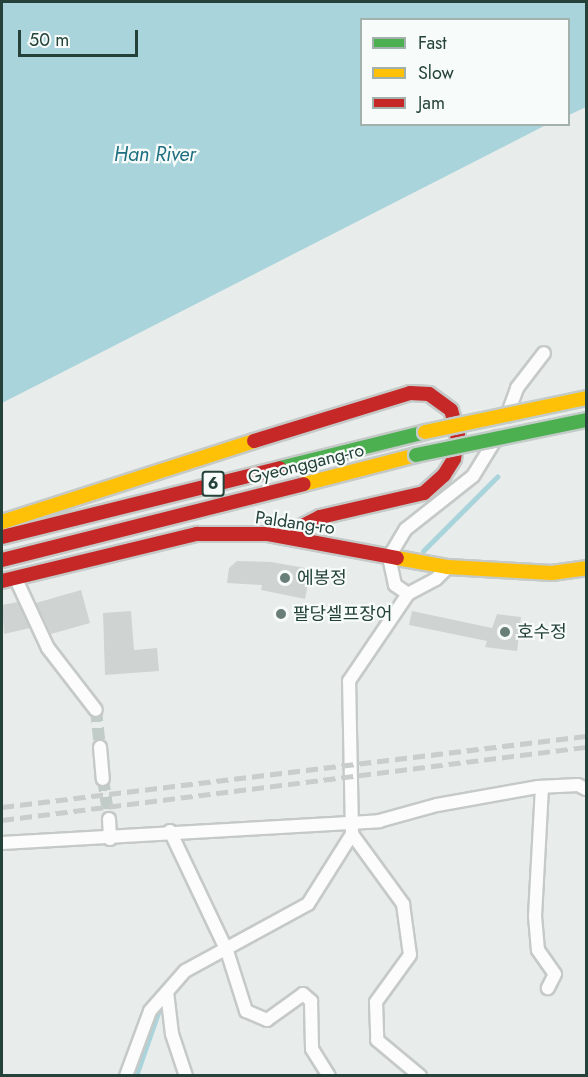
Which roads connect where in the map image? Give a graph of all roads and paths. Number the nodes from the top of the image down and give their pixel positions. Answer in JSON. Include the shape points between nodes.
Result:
{"nodes":[{"id":1,"x":544,"y":353,"type":"dead end"},
{"id":2,"x":586,"y":398,"type":"edge"},
{"id":3,"x":586,"y":420,"type":"edge"},
{"id":4,"x":2,"y":522,"type":"edge"},
{"id":5,"x":2,"y":537,"type":"edge"},
{"id":6,"x":293,"y":538,"type":"junction"},
{"id":7,"x":389,"y":557,"type":"junction"},
{"id":8,"x":2,"y":560,"type":"edge"},
{"id":9,"x":448,"y":567,"type":"junction"},
{"id":10,"x":586,"y":568,"type":"edge"},
{"id":11,"x":8,"y":579,"type":"edge"},
{"id":12,"x":408,"y":594,"type":"junction"},
{"id":13,"x":96,"y":710,"type":"tunnel mouth"},
{"id":14,"x":100,"y":747,"type":"tunnel mouth"},
{"id":15,"x":103,"y":779,"type":"tunnel mouth"},
{"id":16,"x":542,"y":787,"type":"junction"},
{"id":17,"x":586,"y":789,"type":"edge"},
{"id":18,"x":109,"y":819,"type":"tunnel mouth"},
{"id":19,"x":355,"y":821,"type":"junction"},
{"id":20,"x":170,"y":831,"type":"junction"},
{"id":21,"x":352,"y":834,"type":"junction"},
{"id":22,"x":110,"y":839,"type":"junction"},
{"id":23,"x":2,"y":843,"type":"edge"},
{"id":24,"x":227,"y":951,"type":"junction"},
{"id":25,"x":548,"y":988,"type":"dead end"},
{"id":26,"x":167,"y":992,"type":"junction"},
{"id":27,"x":126,"y":1076,"type":"edge"},
{"id":28,"x":186,"y":1076,"type":"edge"},
{"id":29,"x":328,"y":1076,"type":"edge"},
{"id":30,"x":420,"y":1076,"type":"edge"}],
"edges":[{"from":1,"to":7,"type":"street","via":[[518,388],[496,439],[473,476],[406,529]]},
{"from":2,"to":5,"type":"main road","name":"Gyeonggang-ro","number":"6","bridge":true,"via":[[424,432]]},
{"from":3,"to":8,"type":"main road","name":"Gyeonggang-ro","number":"6","bridge":true,"via":[[416,454]]},
{"from":4,"to":6,"type":"main road","via":[[399,396],[429,393],[451,410],[458,435],[454,459],[444,475],[424,492],[320,517],[300,527]]},
{"from":6,"to":7,"type":"main road","name":"Paldang-ro"},
{"from":6,"to":11,"type":"main road","name":"Paldang-ro","via":[[197,534]]},
{"from":7,"to":9,"type":"main road","name":"Paldang-ro"},
{"from":7,"to":12,"type":"street","via":[[395,585]]},
{"from":9,"to":10,"type":"main road","name":"Paldang-ro","via":[[552,573]]},
{"from":9,"to":12,"type":"street","via":[[436,579]]},
{"from":11,"to":13,"type":"street","via":[[48,648]]},
{"from":12,"to":19,"type":"street","via":[[349,681]]},
{"from":14,"to":15,"type":"street"},
{"from":16,"to":17,"type":"street","via":[[578,785]]},
{"from":16,"to":19,"type":"street","via":[[437,805],[379,821]]},
{"from":16,"to":25,"type":"street","via":[[535,916],[538,950],[555,974]]},
{"from":18,"to":22,"type":"street"},
{"from":19,"to":20,"type":"street"},
{"from":19,"to":21,"type":"street"},
{"from":20,"to":22,"type":"street"},
{"from":20,"to":24,"type":"street"},
{"from":21,"to":24,"type":"street","via":[[308,904]]},
{"from":21,"to":30,"type":"street","via":[[403,904],[410,955],[376,1002],[376,1040]]},
{"from":22,"to":23,"type":"street"},
{"from":24,"to":26,"type":"street","via":[[185,971]]},
{"from":24,"to":29,"type":"street","via":[[246,1011],[267,1020],[303,994],[311,1001],[312,1049]]},
{"from":26,"to":27,"type":"street","via":[[150,1011]]},
{"from":26,"to":28,"type":"street","via":[[172,1034]]}]}
